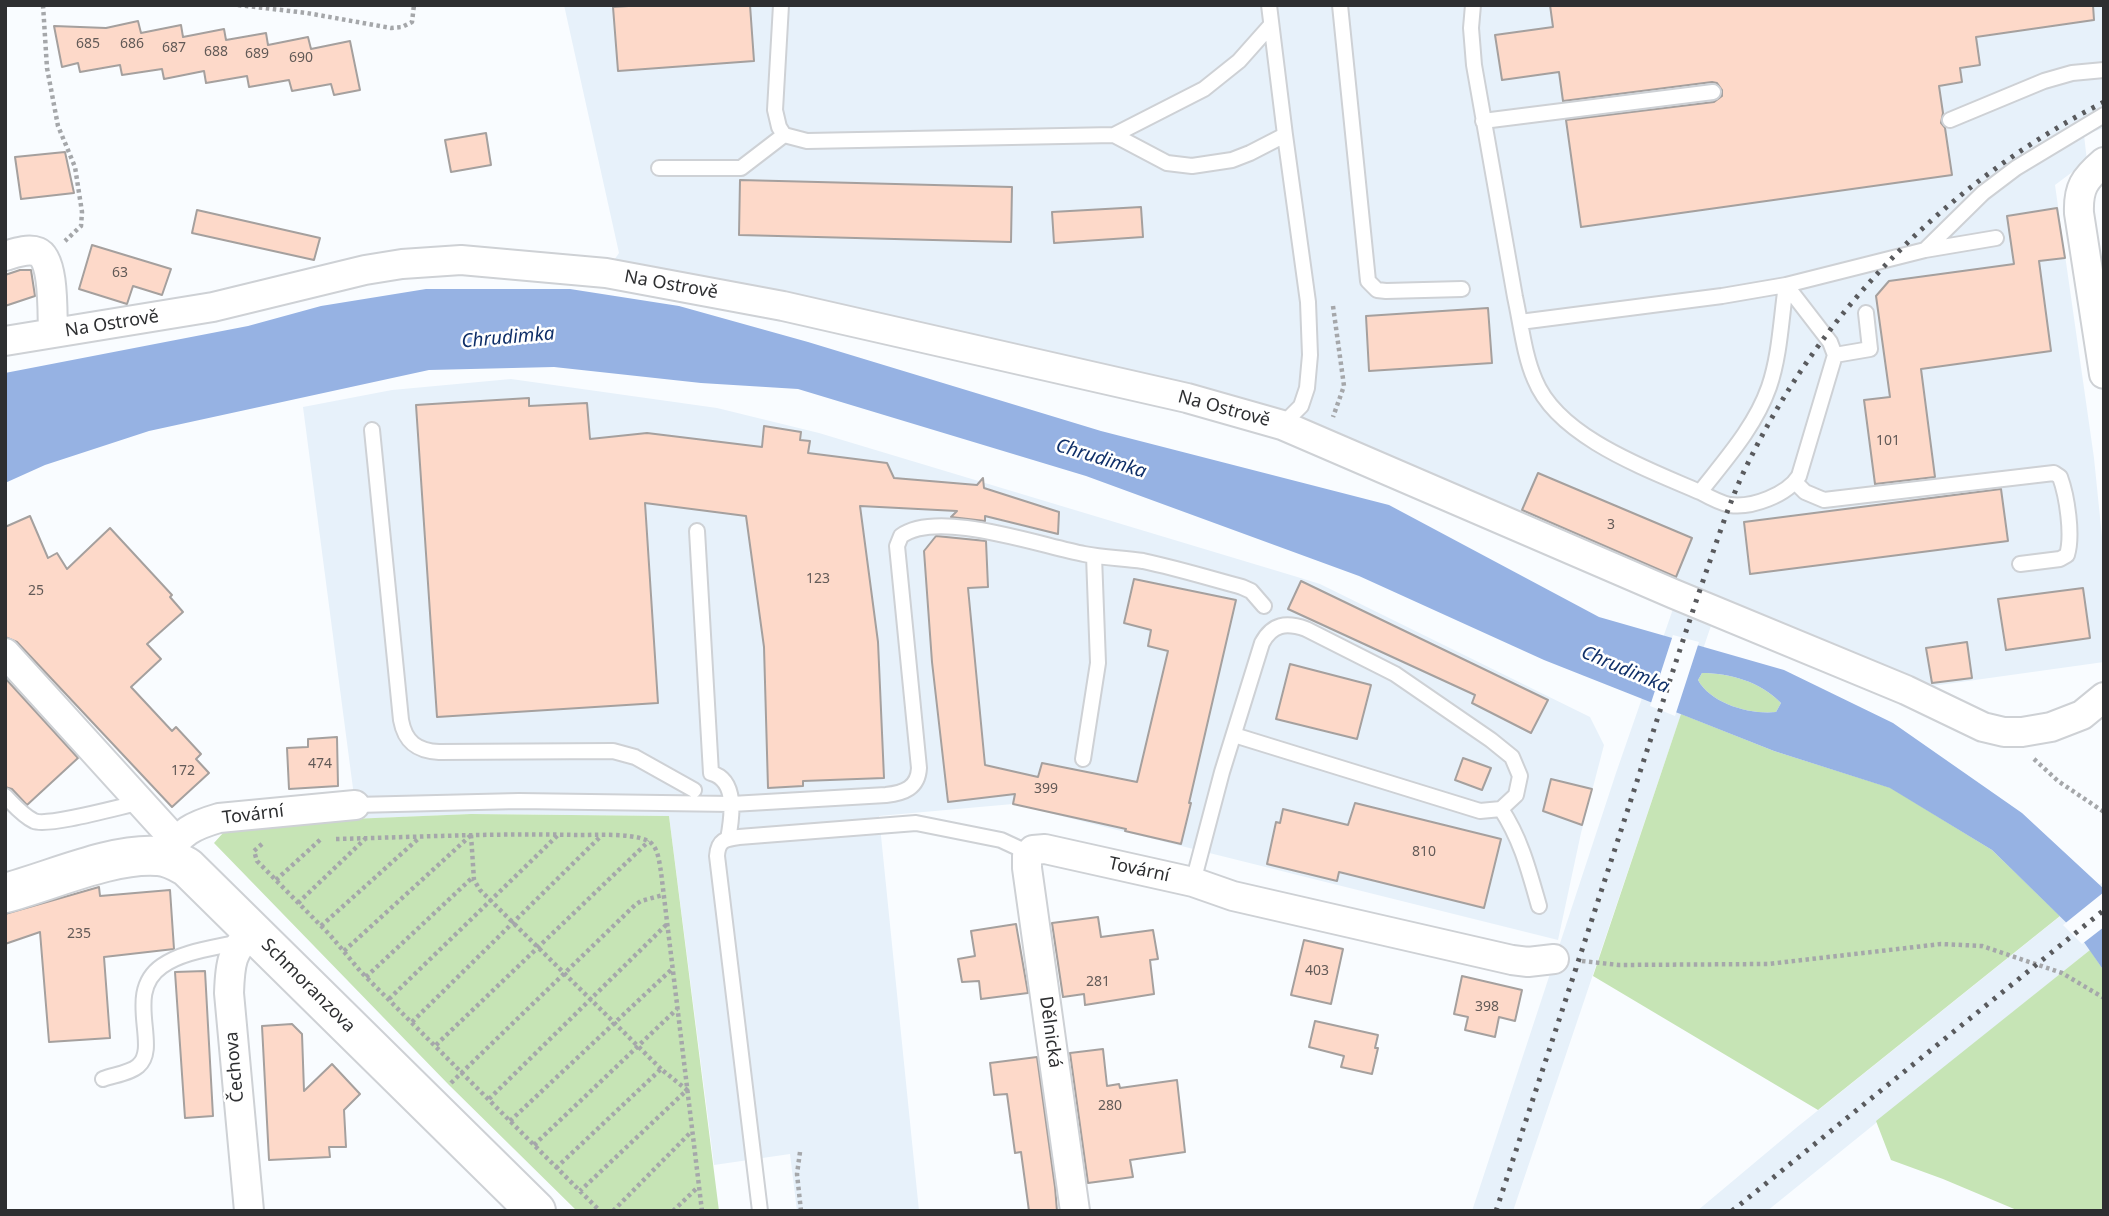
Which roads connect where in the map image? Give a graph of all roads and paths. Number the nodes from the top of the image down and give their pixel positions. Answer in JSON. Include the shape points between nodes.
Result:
{"nodes":[{"id":1,"x":43,"y":5,"type":"edge"},
{"id":2,"x":238,"y":5,"type":"edge"},
{"id":3,"x":414,"y":5,"type":"edge"},
{"id":4,"x":781,"y":5,"type":"edge"},
{"id":5,"x":1269,"y":5,"type":"edge"},
{"id":6,"x":1340,"y":5,"type":"edge"},
{"id":7,"x":1473,"y":5,"type":"edge"},
{"id":8,"x":1271,"y":25,"type":"junction"},
{"id":9,"x":2104,"y":70,"type":"edge"},
{"id":10,"x":1713,"y":92,"type":"dead end"},
{"id":11,"x":2104,"y":115,"type":"edge"},
{"id":12,"x":1951,"y":120,"type":"dead end"},
{"id":13,"x":1483,"y":121,"type":"junction"},
{"id":14,"x":784,"y":135,"type":"junction"},
{"id":15,"x":1114,"y":135,"type":"junction"},
{"id":16,"x":1285,"y":135,"type":"junction"},
{"id":17,"x":2104,"y":162,"type":"edge"},
{"id":18,"x":659,"y":168,"type":"dead end"},
{"id":19,"x":1996,"y":238,"type":"dead end"},
{"id":20,"x":1925,"y":250,"type":"junction"},
{"id":21,"x":5,"y":256,"type":"edge"},
{"id":22,"x":44,"y":256,"type":"junction"},
{"id":23,"x":1786,"y":285,"type":"junction"},
{"id":24,"x":1462,"y":289,"type":"dead end"},
{"id":25,"x":1866,"y":313,"type":"dead end"},
{"id":26,"x":1520,"y":322,"type":"junction"},
{"id":27,"x":53,"y":333,"type":"junction"},
{"id":28,"x":5,"y":341,"type":"edge"},
{"id":29,"x":1835,"y":355,"type":"junction"},
{"id":30,"x":2104,"y":374,"type":"edge"},
{"id":31,"x":1283,"y":425,"type":"junction"},
{"id":32,"x":373,"y":430,"type":"dead end"},
{"id":33,"x":1795,"y":482,"type":"junction"},
{"id":34,"x":1700,"y":492,"type":"junction"},
{"id":35,"x":697,"y":531,"type":"dead end"},
{"id":36,"x":1094,"y":556,"type":"junction"},
{"id":37,"x":2020,"y":564,"type":"dead end"},
{"id":38,"x":1264,"y":606,"type":"dead end"},
{"id":39,"x":5,"y":653,"type":"edge"},
{"id":40,"x":2104,"y":697,"type":"edge"},
{"id":41,"x":2004,"y":732,"type":"junction"},
{"id":42,"x":1234,"y":735,"type":"junction"},
{"id":43,"x":1083,"y":759,"type":"dead end"},
{"id":44,"x":711,"y":773,"type":"junction"},
{"id":45,"x":5,"y":796,"type":"edge"},
{"id":46,"x":694,"y":797,"type":"junction"},
{"id":47,"x":142,"y":802,"type":"junction"},
{"id":48,"x":732,"y":804,"type":"junction"},
{"id":49,"x":355,"y":805,"type":"joint"},
{"id":50,"x":1501,"y":809,"type":"junction"},
{"id":51,"x":2104,"y":812,"type":"edge"},
{"id":52,"x":559,"y":834,"type":"junction"},
{"id":53,"x":471,"y":835,"type":"junction"},
{"id":54,"x":602,"y":835,"type":"junction"},
{"id":55,"x":421,"y":836,"type":"junction"},
{"id":56,"x":367,"y":838,"type":"junction"},
{"id":57,"x":307,"y":839,"type":"dead end"},
{"id":58,"x":321,"y":839,"type":"junction"},
{"id":59,"x":725,"y":840,"type":"junction"},
{"id":60,"x":649,"y":841,"type":"junction"},
{"id":61,"x":269,"y":842,"type":"dead end"},
{"id":62,"x":171,"y":849,"type":"junction"},
{"id":63,"x":1029,"y":853,"type":"junction"},
{"id":64,"x":474,"y":877,"type":"junction"},
{"id":65,"x":276,"y":880,"type":"junction"},
{"id":66,"x":1193,"y":882,"type":"junction"},
{"id":67,"x":5,"y":895,"type":"edge"},
{"id":68,"x":663,"y":895,"type":"junction"},
{"id":69,"x":490,"y":901,"type":"junction"},
{"id":70,"x":298,"y":903,"type":"junction"},
{"id":71,"x":1539,"y":906,"type":"dead end"},
{"id":72,"x":513,"y":923,"type":"junction"},
{"id":73,"x":667,"y":924,"type":"junction"},
{"id":74,"x":321,"y":926,"type":"junction"},
{"id":75,"x":247,"y":936,"type":"junction"},
{"id":76,"x":538,"y":948,"type":"junction"},
{"id":77,"x":344,"y":951,"type":"junction"},
{"id":78,"x":1554,"y":959,"type":"joint"},
{"id":79,"x":672,"y":969,"type":"junction"},
{"id":80,"x":564,"y":974,"type":"junction"},
{"id":81,"x":366,"y":977,"type":"junction"},
{"id":82,"x":2104,"y":998,"type":"edge"},
{"id":83,"x":389,"y":999,"type":"junction"},
{"id":84,"x":590,"y":1000,"type":"junction"},
{"id":85,"x":677,"y":1009,"type":"junction"},
{"id":86,"x":412,"y":1022,"type":"junction"},
{"id":87,"x":614,"y":1023,"type":"junction"},
{"id":88,"x":436,"y":1045,"type":"junction"},
{"id":89,"x":638,"y":1047,"type":"junction"},
{"id":90,"x":661,"y":1069,"type":"junction"},
{"id":91,"x":463,"y":1072,"type":"junction"},
{"id":92,"x":103,"y":1079,"type":"dead end"},
{"id":93,"x":687,"y":1090,"type":"junction"},
{"id":94,"x":489,"y":1099,"type":"junction"},
{"id":95,"x":510,"y":1121,"type":"junction"},
{"id":96,"x":692,"y":1131,"type":"junction"},
{"id":97,"x":534,"y":1145,"type":"junction"},
{"id":98,"x":800,"y":1152,"type":"dead end"},
{"id":99,"x":556,"y":1168,"type":"junction"},
{"id":100,"x":698,"y":1186,"type":"junction"},
{"id":101,"x":579,"y":1191,"type":"junction"},
{"id":102,"x":249,"y":1211,"type":"edge"},
{"id":103,"x":536,"y":1211,"type":"edge"},
{"id":104,"x":600,"y":1211,"type":"edge"},
{"id":105,"x":612,"y":1211,"type":"edge"},
{"id":106,"x":673,"y":1211,"type":"edge"},
{"id":107,"x":702,"y":1211,"type":"edge"},
{"id":108,"x":760,"y":1211,"type":"edge"},
{"id":109,"x":801,"y":1211,"type":"edge"},
{"id":110,"x":1075,"y":1211,"type":"edge"}],
"edges":[{"from":1,"to":22,"type":"path","via":[[47,68],[58,126],[75,167],[82,212],[80,226]]},
{"from":2,"to":3,"type":"path","via":[[397,28],[412,22]]},
{"from":4,"to":14,"type":"lane","via":[[775,110]]},
{"from":5,"to":8,"type":"lane"},
{"from":6,"to":24,"type":"lane","via":[[1368,281],[1386,291]]},
{"from":7,"to":13,"type":"lane","via":[[1474,65]]},
{"from":8,"to":15,"type":"lane","via":[[1239,61],[1204,89]]},
{"from":8,"to":16,"type":"lane"},
{"from":9,"to":12,"type":"lane","via":[[2043,81]]},
{"from":10,"to":13,"type":"lane"},
{"from":11,"to":20,"type":"lane","via":[[2015,168]]},
{"from":13,"to":26,"type":"lane"},
{"from":14,"to":15,"type":"lane","via":[[807,141]]},
{"from":14,"to":18,"type":"lane","via":[[741,168]]},
{"from":15,"to":16,"type":"lane","via":[[1167,163],[1192,166],[1232,160]]},
{"from":16,"to":31,"type":"lane","via":[[1311,341],[1305,397],[1297,413]]},
{"from":17,"to":30,"type":"street","via":[[2078,195]]},
{"from":19,"to":20,"type":"lane"},
{"from":20,"to":23,"type":"lane"},
{"from":21,"to":22,"type":"street","via":[[28,251]]},
{"from":22,"to":27,"type":"street","name":"Na Ostrově","via":[[50,272]]},
{"from":23,"to":26,"type":"lane"},
{"from":23,"to":29,"type":"lane"},
{"from":23,"to":34,"type":"lane","via":[[1775,364],[1762,404]]},
{"from":25,"to":29,"type":"lane","via":[[1870,349]]},
{"from":26,"to":34,"type":"lane","via":[[1536,384],[1560,415],[1614,454]]},
{"from":27,"to":28,"type":"street","name":"Na Ostrově"},
{"from":27,"to":31,"type":"street","name":"Na Ostrově","via":[[213,307],[402,264],[510,263],[606,273],[783,306],[1186,398]]},
{"from":29,"to":33,"type":"lane"},
{"from":31,"to":41,"type":"street","name":"Na Ostrově","via":[[1906,690],[1968,722]]},
{"from":32,"to":46,"type":"lane","via":[[401,720],[412,744],[439,752],[624,753],[644,761]]},
{"from":33,"to":34,"type":"lane","via":[[1780,493],[1748,504],[1730,505]]},
{"from":33,"to":37,"type":"lane","via":[[1824,500],[2054,473],[2063,486],[2070,539],[2067,555]]},
{"from":35,"to":44,"type":"lane"},
{"from":36,"to":38,"type":"lane","via":[[1147,562],[1242,587]]},
{"from":36,"to":43,"type":"lane","via":[[1098,663]]},
{"from":36,"to":48,"type":"lane","via":[[989,531],[926,528],[905,533],[898,541],[897,554],[918,760],[915,784],[886,795]]},
{"from":39,"to":47,"type":"street"},
{"from":40,"to":41,"type":"street","name":"Na Ostrově","via":[[2068,722]]},
{"from":41,"to":51,"type":"path","via":[[2059,781]]},
{"from":42,"to":50,"type":"lane","via":[[1480,811]]},
{"from":42,"to":50,"type":"lane","via":[[1262,642],[1272,628],[1293,624],[1395,674],[1512,757],[1520,776],[1516,795]]},
{"from":42,"to":66,"type":"lane"},
{"from":44,"to":46,"type":"lane","via":[[696,781]]},
{"from":44,"to":48,"type":"lane","via":[[722,779]]},
{"from":45,"to":47,"type":"lane","via":[[38,822]]},
{"from":46,"to":48,"type":"lane"},
{"from":46,"to":49,"type":"lane"},
{"from":47,"to":62,"type":"street"},
{"from":48,"to":59,"type":"lane"},
{"from":49,"to":62,"type":"street","name":"Tovární","via":[[205,821]]},
{"from":50,"to":71,"type":"lane","via":[[1522,849]]},
{"from":52,"to":53,"type":"path"},
{"from":52,"to":54,"type":"path"},
{"from":52,"to":69,"type":"path"},
{"from":53,"to":55,"type":"path"},
{"from":53,"to":64,"type":"path"},
{"from":53,"to":77,"type":"path"},
{"from":54,"to":60,"type":"path"},
{"from":54,"to":72,"type":"path"},
{"from":55,"to":56,"type":"path"},
{"from":55,"to":74,"type":"path"},
{"from":56,"to":58,"type":"path"},
{"from":56,"to":70,"type":"path"},
{"from":57,"to":58,"type":"path"},
{"from":58,"to":65,"type":"path"},
{"from":59,"to":63,"type":"lane","name":"Tovární","via":[[916,823],[1001,840]]},
{"from":59,"to":108,"type":"lane","via":[[717,856]]},
{"from":60,"to":68,"type":"path","via":[[658,856]]},
{"from":60,"to":76,"type":"path"},
{"from":61,"to":65,"type":"path","via":[[254,854]]},
{"from":62,"to":67,"type":"street","via":[[110,861]]},
{"from":62,"to":75,"type":"street","name":"Schmoranzova"},
{"from":63,"to":66,"type":"street","name":"Tovární","via":[[1045,849]]},
{"from":63,"to":110,"type":"street","name":"Dělnická","via":[[1027,868]]},
{"from":64,"to":69,"type":"path","via":[[475,885]]},
{"from":64,"to":81,"type":"path"},
{"from":65,"to":70,"type":"path"},
{"from":66,"to":78,"type":"street","name":"Tovární","via":[[1233,896],[1512,960]]},
{"from":68,"to":73,"type":"path"},
{"from":68,"to":80,"type":"path","via":[[635,905]]},
{"from":69,"to":72,"type":"path"},
{"from":69,"to":83,"type":"path"},
{"from":70,"to":74,"type":"path"},
{"from":72,"to":76,"type":"path"},
{"from":72,"to":86,"type":"path"},
{"from":73,"to":79,"type":"path"},
{"from":73,"to":84,"type":"path"},
{"from":74,"to":77,"type":"path"},
{"from":75,"to":92,"type":"lane","via":[[177,958],[154,973],[144,995],[143,1061]]},
{"from":75,"to":102,"type":"street","name":"Čechova","via":[[230,967],[229,993]]},
{"from":75,"to":103,"type":"street","name":"Schmoranzova"},
{"from":76,"to":80,"type":"path"},
{"from":76,"to":88,"type":"path"},
{"from":77,"to":81,"type":"path"},
{"from":78,"to":82,"type":"path","via":[[1619,965],[1768,964],[1941,944],[1982,946],[2062,973]]},
{"from":79,"to":85,"type":"path"},
{"from":79,"to":87,"type":"path"},
{"from":80,"to":84,"type":"path"},
{"from":80,"to":91,"type":"path"},
{"from":81,"to":83,"type":"path"},
{"from":83,"to":86,"type":"path"},
{"from":84,"to":87,"type":"path"},
{"from":84,"to":94,"type":"path"},
{"from":85,"to":89,"type":"path"},
{"from":85,"to":93,"type":"path"},
{"from":86,"to":88,"type":"path"},
{"from":87,"to":89,"type":"path"},
{"from":87,"to":95,"type":"path"},
{"from":88,"to":91,"type":"path"},
{"from":89,"to":90,"type":"path"},
{"from":89,"to":97,"type":"path"},
{"from":90,"to":93,"type":"path"},
{"from":90,"to":99,"type":"path"},
{"from":91,"to":94,"type":"path"},
{"from":93,"to":96,"type":"path"},
{"from":93,"to":101,"type":"path"},
{"from":94,"to":95,"type":"path"},
{"from":95,"to":97,"type":"path"},
{"from":96,"to":100,"type":"path"},
{"from":96,"to":105,"type":"path"},
{"from":97,"to":99,"type":"path"},
{"from":98,"to":109,"type":"path"},
{"from":99,"to":101,"type":"path"},
{"from":100,"to":106,"type":"path"},
{"from":100,"to":107,"type":"path"},
{"from":101,"to":104,"type":"path"}]}
